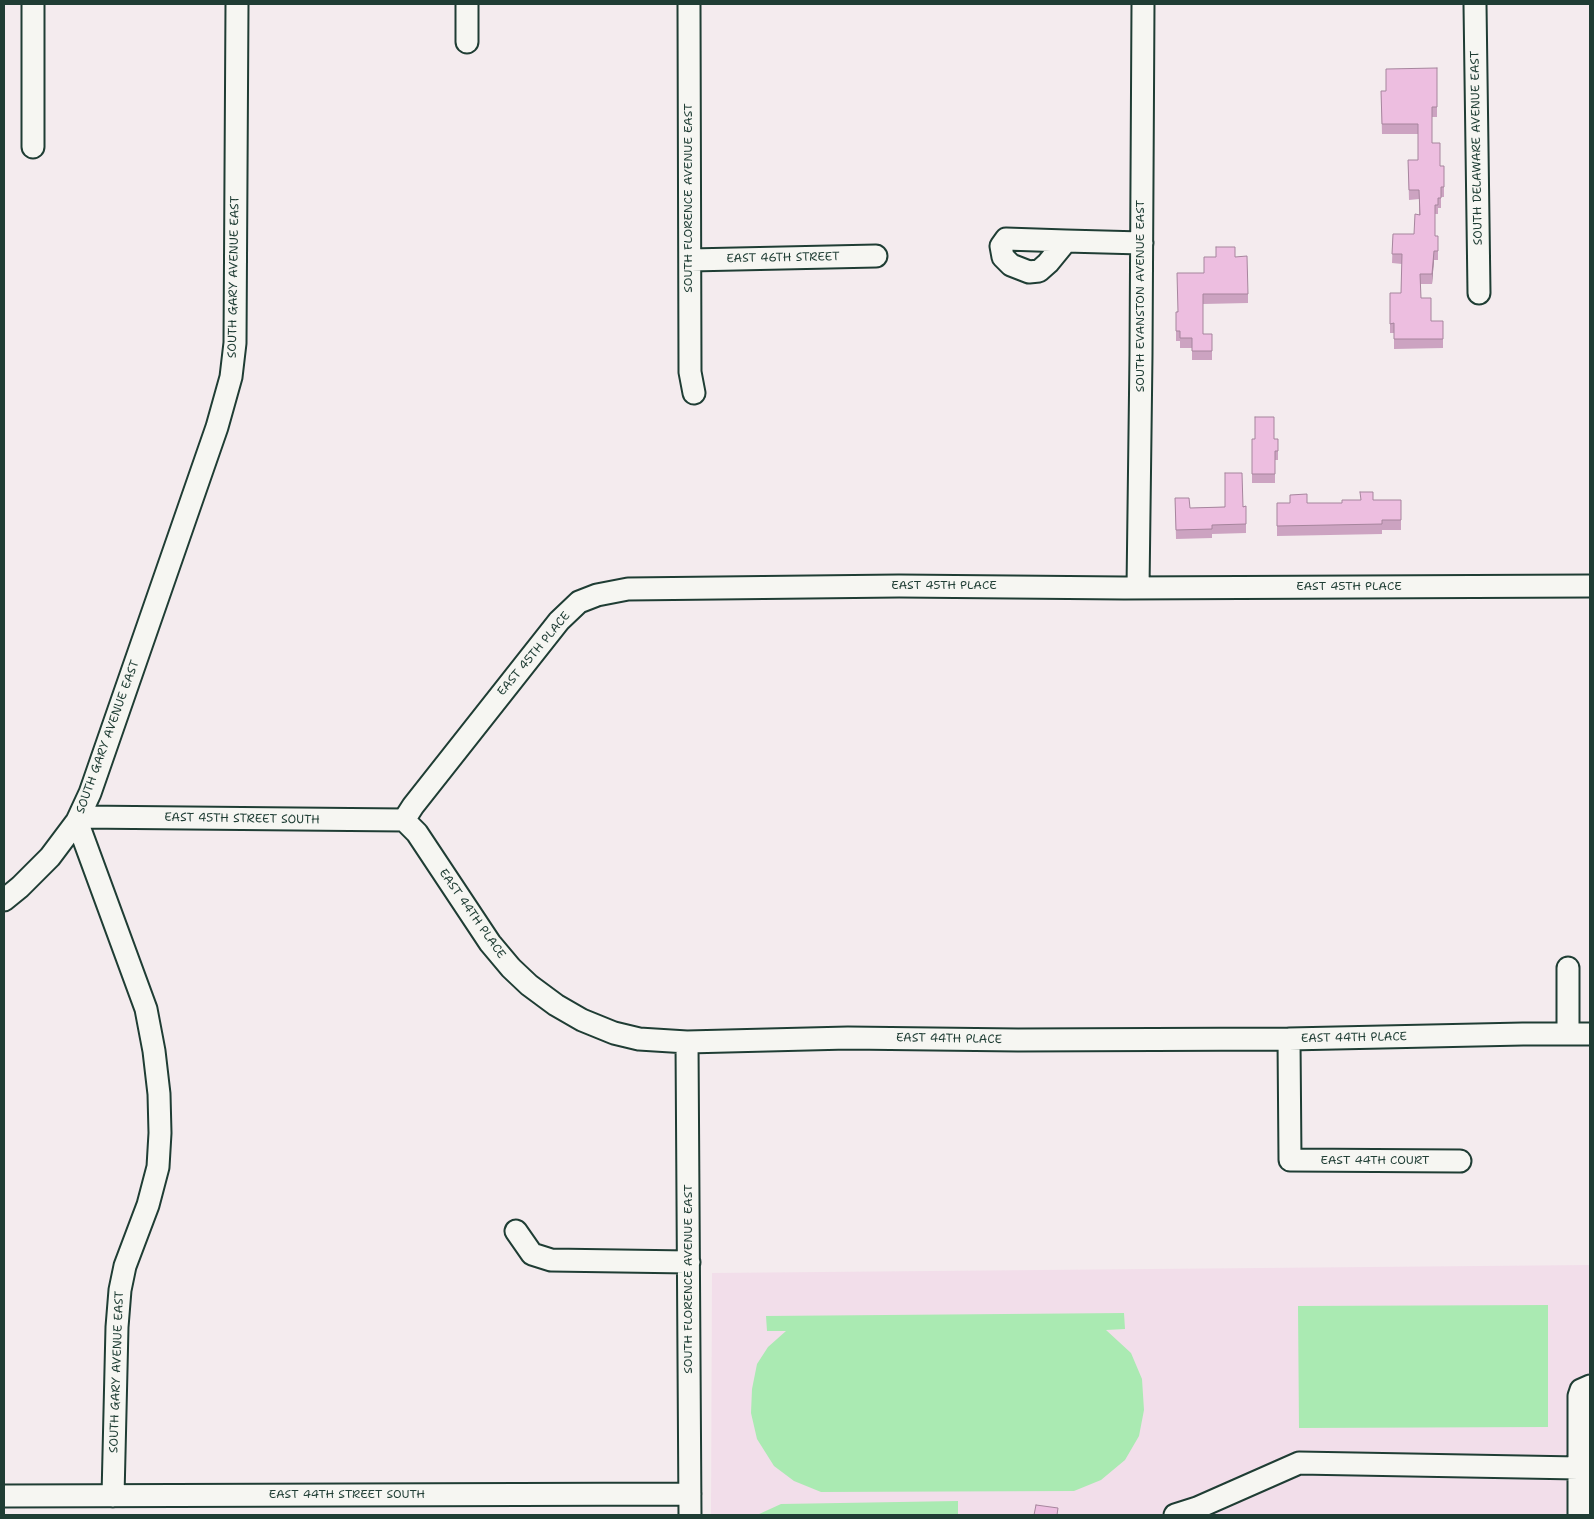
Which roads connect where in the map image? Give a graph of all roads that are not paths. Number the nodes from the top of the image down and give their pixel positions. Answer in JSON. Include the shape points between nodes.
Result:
{"nodes":[{"id":1,"x":33,"y":4,"type":"edge"},
{"id":2,"x":237,"y":4,"type":"edge"},
{"id":3,"x":467,"y":4,"type":"edge"},
{"id":4,"x":689,"y":4,"type":"edge"},
{"id":5,"x":1142,"y":4,"type":"edge"},
{"id":6,"x":1475,"y":4,"type":"edge"},
{"id":7,"x":467,"y":42,"type":"dead end"},
{"id":8,"x":34,"y":147,"type":"dead end"},
{"id":9,"x":1066,"y":240,"type":"dead end"},
{"id":10,"x":1142,"y":242,"type":"junction"},
{"id":11,"x":876,"y":256,"type":"dead end"},
{"id":12,"x":690,"y":260,"type":"junction"},
{"id":13,"x":1479,"y":293,"type":"dead end"},
{"id":14,"x":694,"y":393,"type":"dead end"},
{"id":15,"x":1590,"y":586,"type":"edge"},
{"id":16,"x":1138,"y":588,"type":"junction"},
{"id":17,"x":79,"y":819,"type":"junction"},
{"id":18,"x":404,"y":820,"type":"junction"},
{"id":19,"x":4,"y":900,"type":"edge"},
{"id":20,"x":1568,"y":968,"type":"dead end"},
{"id":21,"x":1568,"y":1034,"type":"junction"},
{"id":22,"x":1590,"y":1034,"type":"edge"},
{"id":23,"x":1288,"y":1039,"type":"junction"},
{"id":24,"x":687,"y":1042,"type":"junction"},
{"id":25,"x":1460,"y":1161,"type":"dead end"},
{"id":26,"x":516,"y":1231,"type":"dead end"},
{"id":27,"x":689,"y":1262,"type":"junction"},
{"id":28,"x":1590,"y":1386,"type":"edge"},
{"id":29,"x":1578,"y":1468,"type":"junction"},
{"id":30,"x":690,"y":1494,"type":"junction"},
{"id":31,"x":4,"y":1496,"type":"edge"},
{"id":32,"x":113,"y":1496,"type":"junction"},
{"id":33,"x":690,"y":1515,"type":"edge"},
{"id":34,"x":1175,"y":1515,"type":"edge"},
{"id":35,"x":1578,"y":1515,"type":"edge"}],
"edges":[{"from":1,"to":8,"type":"street"},
{"from":2,"to":17,"type":"street","name":"SOUTH GARY AVENUE EAST","via":[[235,343],[230,377],[214,436]]},
{"from":3,"to":7,"type":"street"},
{"from":4,"to":12,"type":"street","name":"SOUTH FLORENCE AVENUE EAST"},
{"from":5,"to":10,"type":"street","name":"SOUTH EVANSTON AVENUE EAST"},
{"from":6,"to":13,"type":"street","name":"SOUTH DELAWARE AVENUE EAST"},
{"from":9,"to":10,"type":"street"},
{"from":10,"to":16,"type":"street","name":"SOUTH EVANSTON AVENUE EAST"},
{"from":11,"to":12,"type":"street","name":"EAST 46TH STREET"},
{"from":12,"to":14,"type":"street","name":"SOUTH FLORENCE AVENUE EAST","via":[[690,372]]},
{"from":15,"to":16,"type":"street","name":"EAST 45TH PLACE"},
{"from":16,"to":18,"type":"street","name":"EAST 45TH PLACE","via":[[628,589],[596,595],[578,602],[559,621]]},
{"from":17,"to":18,"type":"street","name":"EAST 45TH STREET SOUTH"},
{"from":17,"to":19,"type":"street","via":[[50,857]]},
{"from":17,"to":32,"type":"street","name":"SOUTH GARY AVENUE EAST","via":[[146,1009],[159,1094],[158,1168],[148,1205],[124,1266],[120,1290]]},
{"from":18,"to":24,"type":"street","name":"EAST 44TH PLACE","via":[[417,833],[490,943],[529,985],[582,1020],[614,1033],[640,1039]]},
{"from":20,"to":21,"type":"street"},
{"from":21,"to":22,"type":"street","name":"EAST 44TH PLACE"},
{"from":21,"to":23,"type":"street","name":"EAST 44TH PLACE"},
{"from":23,"to":24,"type":"street","name":"EAST 44TH PLACE","via":[[848,1038]]},
{"from":23,"to":25,"type":"street","name":"EAST 44TH COURT","via":[[1290,1160]]},
{"from":24,"to":27,"type":"street","name":"SOUTH FLORENCE AVENUE EAST"},
{"from":26,"to":27,"type":"street","via":[[532,1254],[551,1260]]},
{"from":27,"to":30,"type":"street","name":"SOUTH FLORENCE AVENUE EAST"},
{"from":28,"to":29,"type":"street","via":[[1579,1396]]},
{"from":29,"to":34,"type":"street","via":[[1299,1463]]},
{"from":29,"to":35,"type":"street"},
{"from":30,"to":32,"type":"street","name":"EAST 44TH STREET SOUTH"},
{"from":30,"to":33,"type":"street","name":"SOUTH FLORENCE AVENUE EAST"},
{"from":31,"to":32,"type":"street","name":"EAST 44TH STREET SOUTH"}]}
